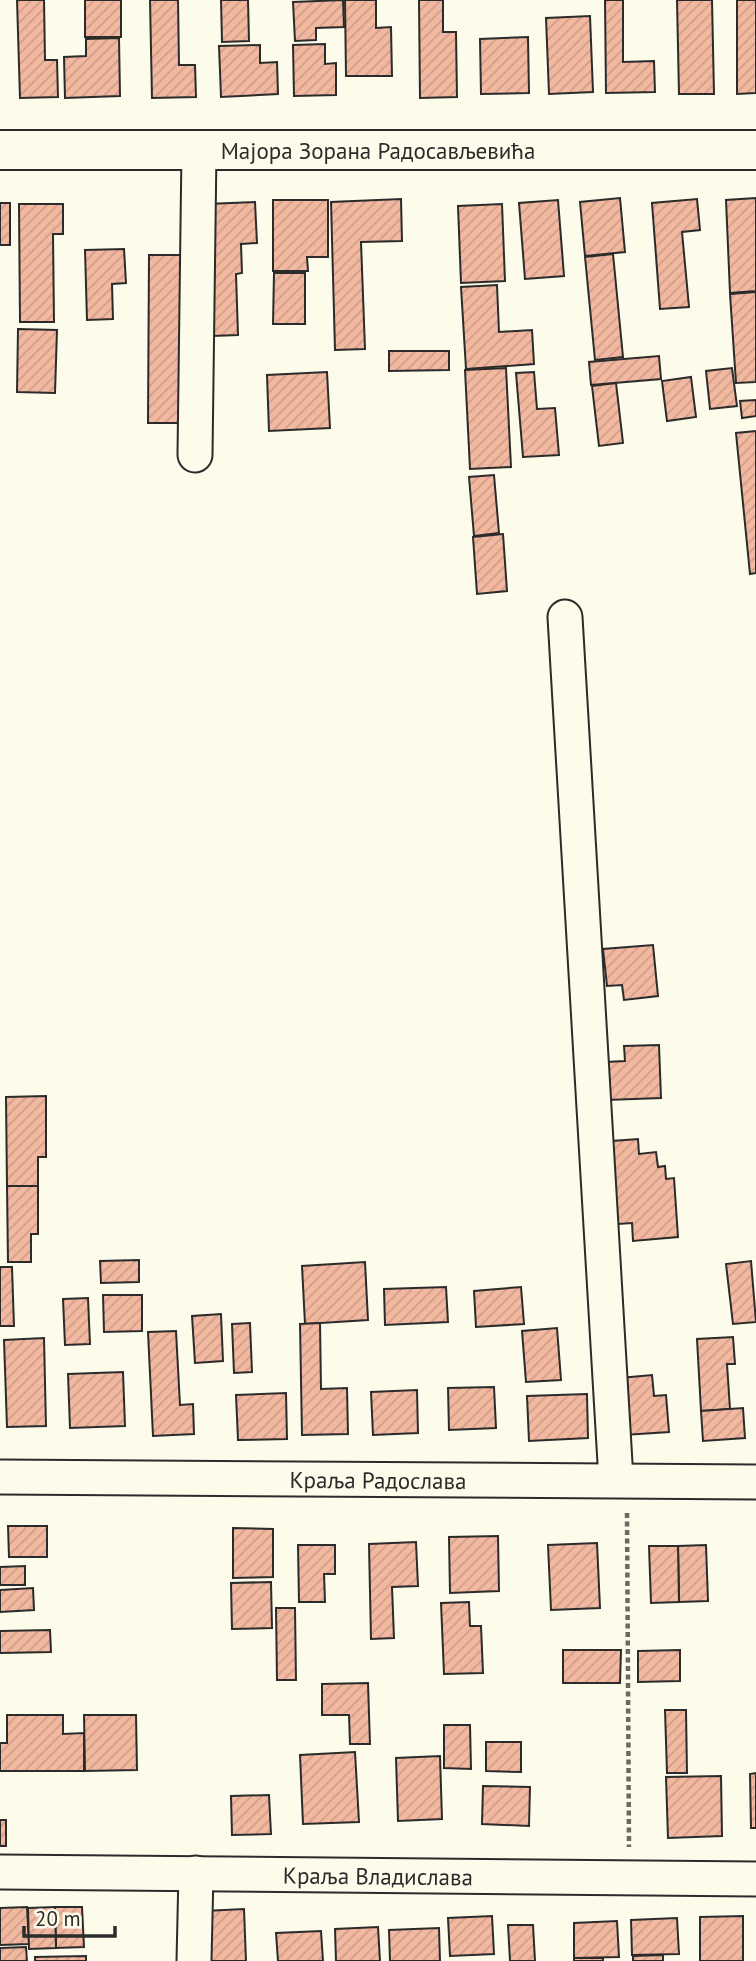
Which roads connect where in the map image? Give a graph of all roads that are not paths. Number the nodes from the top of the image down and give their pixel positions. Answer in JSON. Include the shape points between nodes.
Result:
{"nodes":[{"id":1,"x":0,"y":150,"type":"edge"},
{"id":2,"x":199,"y":150,"type":"junction"},
{"id":3,"x":756,"y":150,"type":"edge"},
{"id":4,"x":195,"y":455,"type":"dead end"},
{"id":5,"x":565,"y":617,"type":"dead end"},
{"id":6,"x":0,"y":1477,"type":"edge"},
{"id":7,"x":621,"y":1480,"type":"junction"},
{"id":8,"x":756,"y":1482,"type":"edge"},
{"id":9,"x":0,"y":1872,"type":"edge"},
{"id":10,"x":196,"y":1873,"type":"junction"},
{"id":11,"x":756,"y":1879,"type":"edge"},
{"id":12,"x":194,"y":1961,"type":"edge"}],
"edges":[{"from":1,"to":2,"type":"main road","name":"Мајора Зорана Радосављевића"},
{"from":2,"to":3,"type":"main road","name":"Мајора Зорана Радосављевића"},
{"from":2,"to":4,"type":"street"},
{"from":5,"to":7,"type":"street"},
{"from":6,"to":7,"type":"street","name":"Краља Радослава"},
{"from":7,"to":8,"type":"street","name":"Краља Радослава"},
{"from":9,"to":10,"type":"street","name":"Краља Владислава"},
{"from":10,"to":11,"type":"street","name":"Краља Владислава"},
{"from":10,"to":12,"type":"street"}]}
